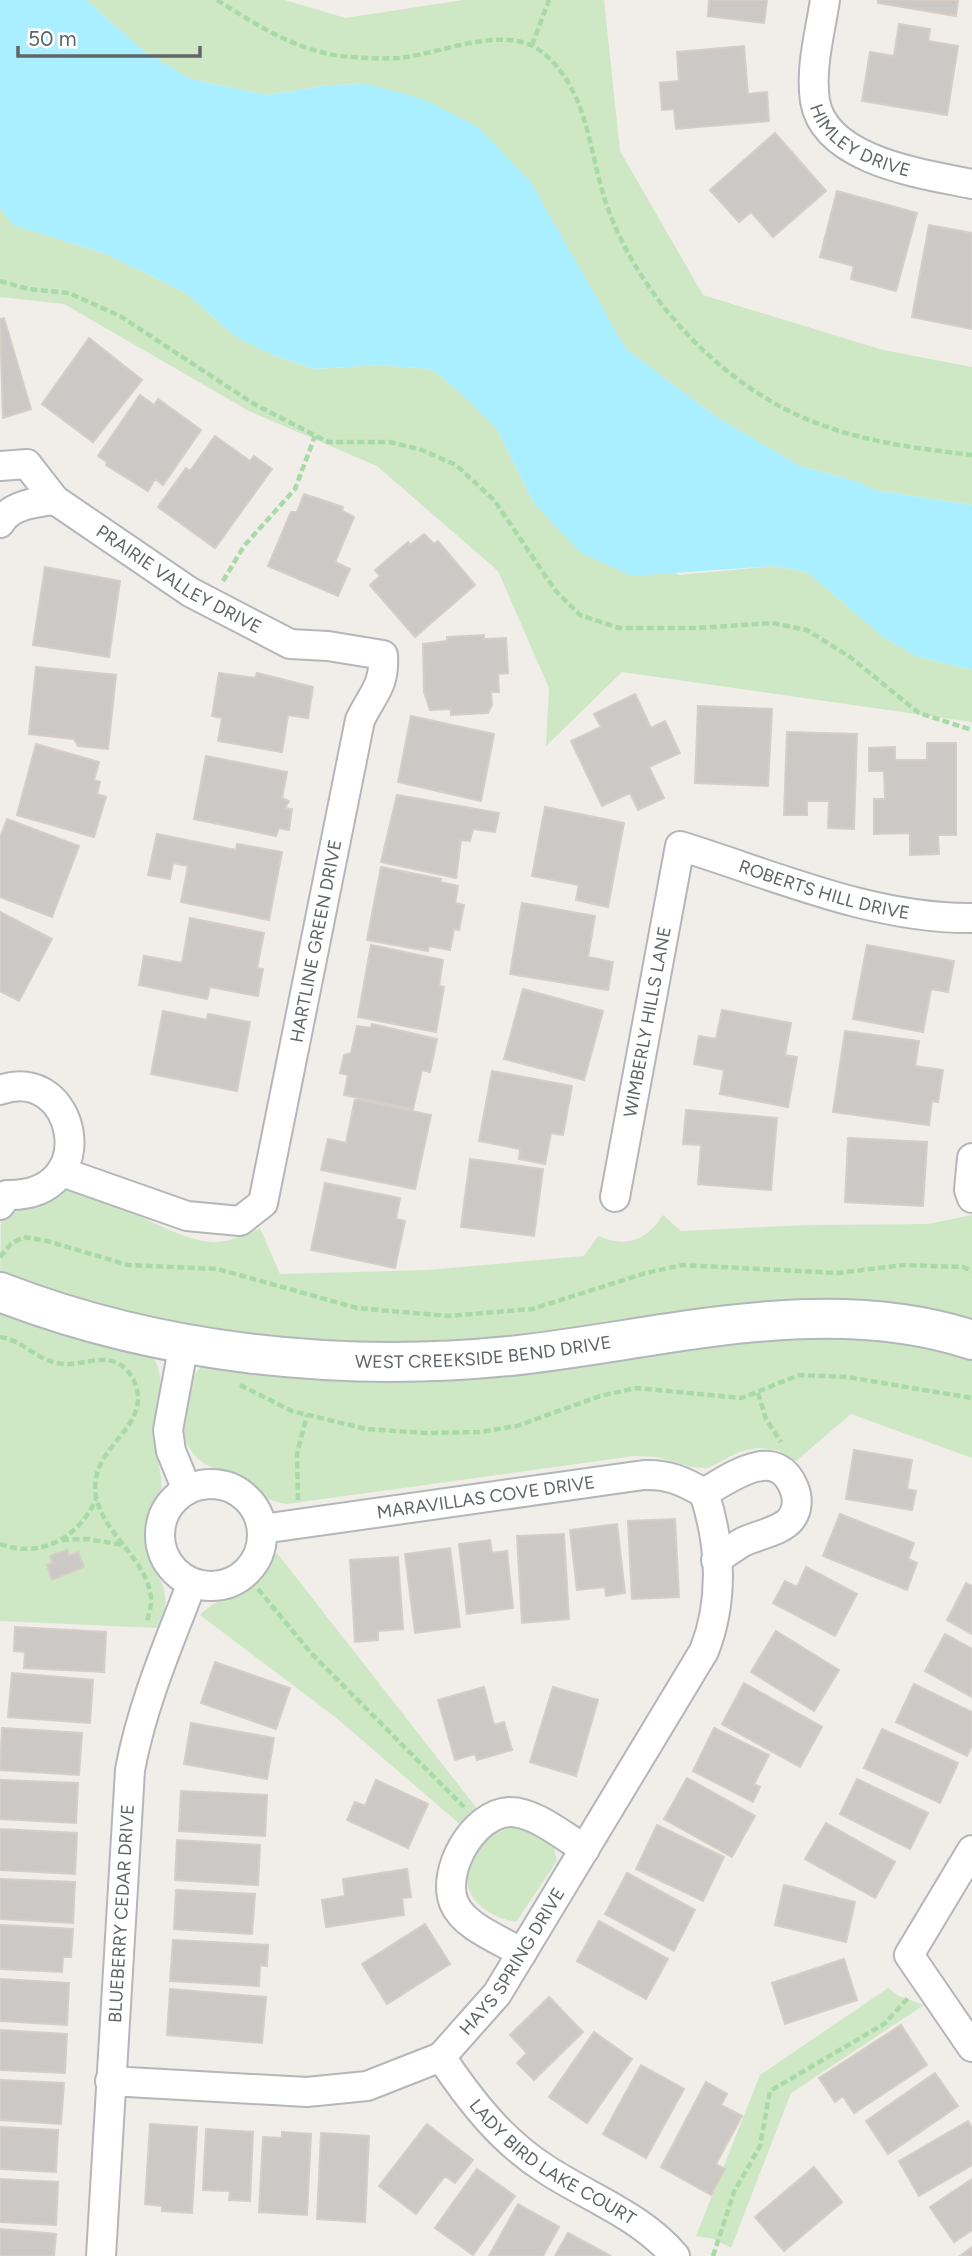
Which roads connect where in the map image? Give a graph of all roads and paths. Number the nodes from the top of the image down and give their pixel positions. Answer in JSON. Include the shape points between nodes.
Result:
{"nodes":[{"id":1,"x":217,"y":0,"type":"edge"},
{"id":2,"x":549,"y":0,"type":"edge"},
{"id":3,"x":825,"y":0,"type":"edge"},
{"id":4,"x":532,"y":45,"type":"junction"},
{"id":5,"x":972,"y":184,"type":"edge"},
{"id":6,"x":0,"y":281,"type":"edge"},
{"id":7,"x":315,"y":436,"type":"junction"},
{"id":8,"x":972,"y":455,"type":"edge"},
{"id":9,"x":0,"y":466,"type":"edge"},
{"id":10,"x":55,"y":500,"type":"junction"},
{"id":11,"x":0,"y":523,"type":"edge"},
{"id":12,"x":210,"y":603,"type":"junction"},
{"id":13,"x":383,"y":655,"type":"joint"},
{"id":14,"x":972,"y":730,"type":"edge"},
{"id":15,"x":680,"y":846,"type":"joint"},
{"id":16,"x":972,"y":918,"type":"edge"},
{"id":17,"x":0,"y":1090,"type":"edge"},
{"id":18,"x":972,"y":1158,"type":"edge"},
{"id":19,"x":62,"y":1172,"type":"junction"},
{"id":20,"x":615,"y":1197,"type":"dead end"},
{"id":21,"x":972,"y":1198,"type":"edge"},
{"id":22,"x":0,"y":1205,"type":"edge"},
{"id":23,"x":0,"y":1257,"type":"edge"},
{"id":24,"x":972,"y":1271,"type":"edge"},
{"id":25,"x":0,"y":1292,"type":"edge"},
{"id":26,"x":0,"y":1337,"type":"edge"},
{"id":27,"x":972,"y":1340,"type":"edge"},
{"id":28,"x":184,"y":1343,"type":"junction"},
{"id":29,"x":236,"y":1383,"type":"dead end"},
{"id":30,"x":758,"y":1393,"type":"junction"},
{"id":31,"x":972,"y":1398,"type":"edge"},
{"id":32,"x":307,"y":1415,"type":"junction"},
{"id":33,"x":788,"y":1448,"type":"dead end"},
{"id":34,"x":187,"y":1490,"type":"junction"},
{"id":35,"x":704,"y":1493,"type":"junction"},
{"id":36,"x":96,"y":1498,"type":"junction"},
{"id":37,"x":300,"y":1509,"type":"dead end"},
{"id":38,"x":262,"y":1530,"type":"junction"},
{"id":39,"x":60,"y":1541,"type":"junction"},
{"id":40,"x":0,"y":1544,"type":"edge"},
{"id":41,"x":123,"y":1546,"type":"junction"},
{"id":42,"x":716,"y":1560,"type":"junction"},
{"id":43,"x":192,"y":1583,"type":"junction"},
{"id":44,"x":258,"y":1588,"type":"dead end"},
{"id":45,"x":149,"y":1612,"type":"dead end"},
{"id":46,"x":482,"y":1825,"type":"junction"},
{"id":47,"x":585,"y":1849,"type":"junction"},
{"id":48,"x":972,"y":1850,"type":"edge"},
{"id":49,"x":522,"y":1953,"type":"junction"},
{"id":50,"x":926,"y":1980,"type":"junction"},
{"id":51,"x":972,"y":2047,"type":"edge"},
{"id":52,"x":441,"y":2057,"type":"junction"},
{"id":53,"x":110,"y":2081,"type":"junction"},
{"id":54,"x":101,"y":2256,"type":"edge"},
{"id":55,"x":675,"y":2256,"type":"edge"},
{"id":56,"x":713,"y":2256,"type":"edge"}],
"edges":[{"from":1,"to":4,"type":"path","via":[[288,41],[339,55],[401,58],[500,39]]},
{"from":2,"to":4,"type":"path"},
{"from":3,"to":5,"type":"street","name":"HIMLEY DRIVE","via":[[813,70],[816,104],[829,130],[850,149],[874,160]]},
{"from":4,"to":8,"type":"path","via":[[561,72],[578,98],[606,202],[620,232],[644,276],[695,344],[772,401],[822,425],[901,446]]},
{"from":6,"to":7,"type":"path","via":[[68,293],[120,316],[254,404]]},
{"from":7,"to":12,"type":"path","via":[[295,488],[244,547]]},
{"from":7,"to":14,"type":"path","via":[[328,442],[390,442],[456,465],[494,500],[555,590],[580,615],[619,628],[772,623],[807,630],[850,657],[919,713]]},
{"from":9,"to":10,"type":"street","name":"PRAIRIE VALLEY DRIVE","via":[[27,464]]},
{"from":10,"to":11,"type":"street","via":[[16,509]]},
{"from":10,"to":12,"type":"street","name":"PRAIRIE VALLEY DRIVE"},
{"from":12,"to":13,"type":"street","name":"PRAIRIE VALLEY DRIVE","via":[[289,644]]},
{"from":13,"to":19,"type":"street","name":"HARTLINE GREEN DRIVE","via":[[382,684],[360,720],[262,1203],[240,1222],[187,1216]]},
{"from":15,"to":16,"type":"street","name":"ROBERTS HILL DRIVE","via":[[855,901],[903,912]]},
{"from":15,"to":20,"type":"street","name":"WIMBERLY HILLS LANE"},
{"from":17,"to":19,"type":"street","via":[[26,1087],[57,1104],[71,1137]]},
{"from":18,"to":21,"type":"street"},
{"from":19,"to":22,"type":"street","via":[[38,1191],[7,1195]]},
{"from":23,"to":24,"type":"path","via":[[23,1237],[128,1265],[218,1269],[357,1308],[448,1316],[532,1309],[682,1265],[838,1273],[904,1265]]},
{"from":25,"to":28,"type":"street","name":"WEST CREEKSIDE BEND DRIVE","via":[[71,1316]]},
{"from":26,"to":36,"type":"path","via":[[60,1364],[107,1361],[132,1376],[138,1401],[129,1425],[98,1469]]},
{"from":27,"to":28,"type":"street","name":"WEST CREEKSIDE BEND DRIVE","via":[[895,1324],[817,1318],[430,1362],[341,1361]]},
{"from":28,"to":34,"type":"street","via":[[168,1430]]},
{"from":29,"to":32,"type":"path"},
{"from":30,"to":31,"type":"path","via":[[799,1375],[822,1374]]},
{"from":30,"to":32,"type":"path","via":[[727,1399],[636,1388],[517,1426],[480,1432],[366,1429]]},
{"from":30,"to":33,"type":"path","via":[[770,1427]]},
{"from":32,"to":37,"type":"path","via":[[295,1468]]},
{"from":34,"to":38,"type":"street","via":[[215,1484],[236,1490],[252,1504]]},
{"from":34,"to":43,"type":"street","via":[[163,1515],[159,1536],[164,1558],[177,1575]]},
{"from":35,"to":38,"type":"street","name":"MARAVILLAS COVE DRIVE","via":[[683,1480],[644,1475]]},
{"from":35,"to":42,"type":"street","name":"HAYS SPRING DRIVE"},
{"from":35,"to":42,"type":"street","via":[[758,1465],[782,1472],[796,1493],[797,1507],[791,1520]]},
{"from":36,"to":39,"type":"path","via":[[84,1520]]},
{"from":36,"to":41,"type":"path"},
{"from":38,"to":43,"type":"street","via":[[253,1565],[237,1580],[217,1587]]},
{"from":39,"to":40,"type":"path","via":[[31,1550]]},
{"from":39,"to":41,"type":"path","via":[[88,1538]]},
{"from":41,"to":45,"type":"path","via":[[147,1582]]},
{"from":42,"to":47,"type":"street","name":"HAYS SPRING DRIVE","via":[[718,1600],[704,1651]]},
{"from":43,"to":53,"type":"street","name":"BLUEBERRY CEDAR DRIVE","via":[[137,1731],[130,1770]]},
{"from":44,"to":46,"type":"path","via":[[310,1651]]},
{"from":46,"to":47,"type":"street","via":[[509,1812],[528,1816]]},
{"from":46,"to":49,"type":"street","via":[[457,1859],[451,1883],[454,1903],[464,1918]]},
{"from":47,"to":49,"type":"street","name":"HAYS SPRING DRIVE"},
{"from":48,"to":50,"type":"street","via":[[909,1955]]},
{"from":49,"to":52,"type":"street","name":"HAYS SPRING DRIVE","via":[[497,1994]]},
{"from":50,"to":51,"type":"street"},
{"from":50,"to":56,"type":"path","via":[[884,2024],[770,2091],[760,2146],[734,2192]]},
{"from":52,"to":53,"type":"street","name":"HAYS SPRING DRIVE","via":[[367,2086],[338,2091]]},
{"from":52,"to":55,"type":"street","name":"LADY BIRD LAKE COURT","via":[[469,2098],[511,2142],[544,2169],[659,2237]]},
{"from":53,"to":54,"type":"street","name":"BLUEBERRY CEDAR DRIVE"}]}
